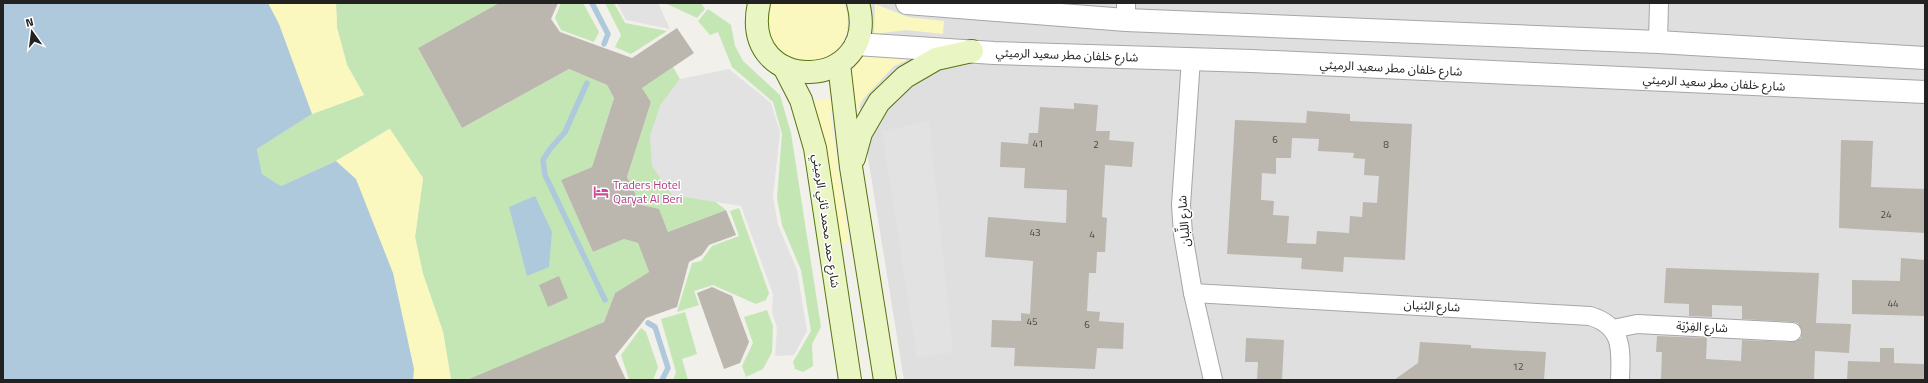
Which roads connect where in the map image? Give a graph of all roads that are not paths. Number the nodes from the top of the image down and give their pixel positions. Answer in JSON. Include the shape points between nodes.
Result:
{"nodes":[{"id":1,"x":760,"y":3,"type":"edge"},
{"id":2,"x":858,"y":3,"type":"edge"},
{"id":3,"x":907,"y":3,"type":"edge"},
{"id":4,"x":1659,"y":3,"type":"edge"},
{"id":5,"x":1126,"y":11,"type":"edge"},
{"id":6,"x":1658,"y":42,"type":"junction"},
{"id":7,"x":856,"y":44,"type":"junction"},
{"id":8,"x":972,"y":51,"type":"junction"},
{"id":9,"x":1925,"y":58,"type":"edge"},
{"id":10,"x":1191,"y":59,"type":"junction"},
{"id":11,"x":839,"y":64,"type":"junction"},
{"id":12,"x":784,"y":67,"type":"junction"},
{"id":13,"x":1925,"y":92,"type":"edge"},
{"id":14,"x":851,"y":167,"type":"junction"},
{"id":15,"x":1194,"y":293,"type":"junction"},
{"id":16,"x":1613,"y":329,"type":"junction"},
{"id":17,"x":1792,"y":332,"type":"dead end"},
{"id":18,"x":850,"y":380,"type":"edge"},
{"id":19,"x":885,"y":380,"type":"edge"},
{"id":20,"x":1213,"y":380,"type":"edge"},
{"id":21,"x":1620,"y":380,"type":"edge"}],
"edges":[{"from":1,"to":12,"type":"main road","via":[[756,18],[763,46],[772,58]]},
{"from":2,"to":7,"type":"main road","via":[[861,30]]},
{"from":3,"to":5,"type":"street"},
{"from":4,"to":6,"type":"street"},
{"from":5,"to":6,"type":"street"},
{"from":6,"to":9,"type":"street"},
{"from":7,"to":8,"type":"street","name":"شارع خلفان مطر سعيد الرميثي"},
{"from":7,"to":11,"type":"main road"},
{"from":8,"to":10,"type":"street","name":"شارع خلفان مطر سعيد الرميثي"},
{"from":8,"to":14,"type":"main road","via":[[936,59],[905,77],[879,102],[861,133]]},
{"from":10,"to":13,"type":"street","name":"شارع خلفان مطر سعيد الرميثي"},
{"from":10,"to":15,"type":"street","name":"شارع اللِّبان","via":[[1181,205],[1183,234]]},
{"from":11,"to":12,"type":"main road","via":[[812,73]]},
{"from":11,"to":14,"type":"main road"},
{"from":12,"to":18,"type":"main road","name":"شارع حمد محمد ثاني الرميثي","via":[[801,100],[815,148]]},
{"from":14,"to":19,"type":"main road"},
{"from":15,"to":16,"type":"street","name":"شارع البُنيان","via":[[1590,316],[1599,318]]},
{"from":15,"to":20,"type":"street","name":"شارع اللِّبان"},
{"from":16,"to":17,"type":"street","name":"شارع الفِرْيَة","via":[[1637,324]]},
{"from":16,"to":21,"type":"street","via":[[1620,345]]}]}
